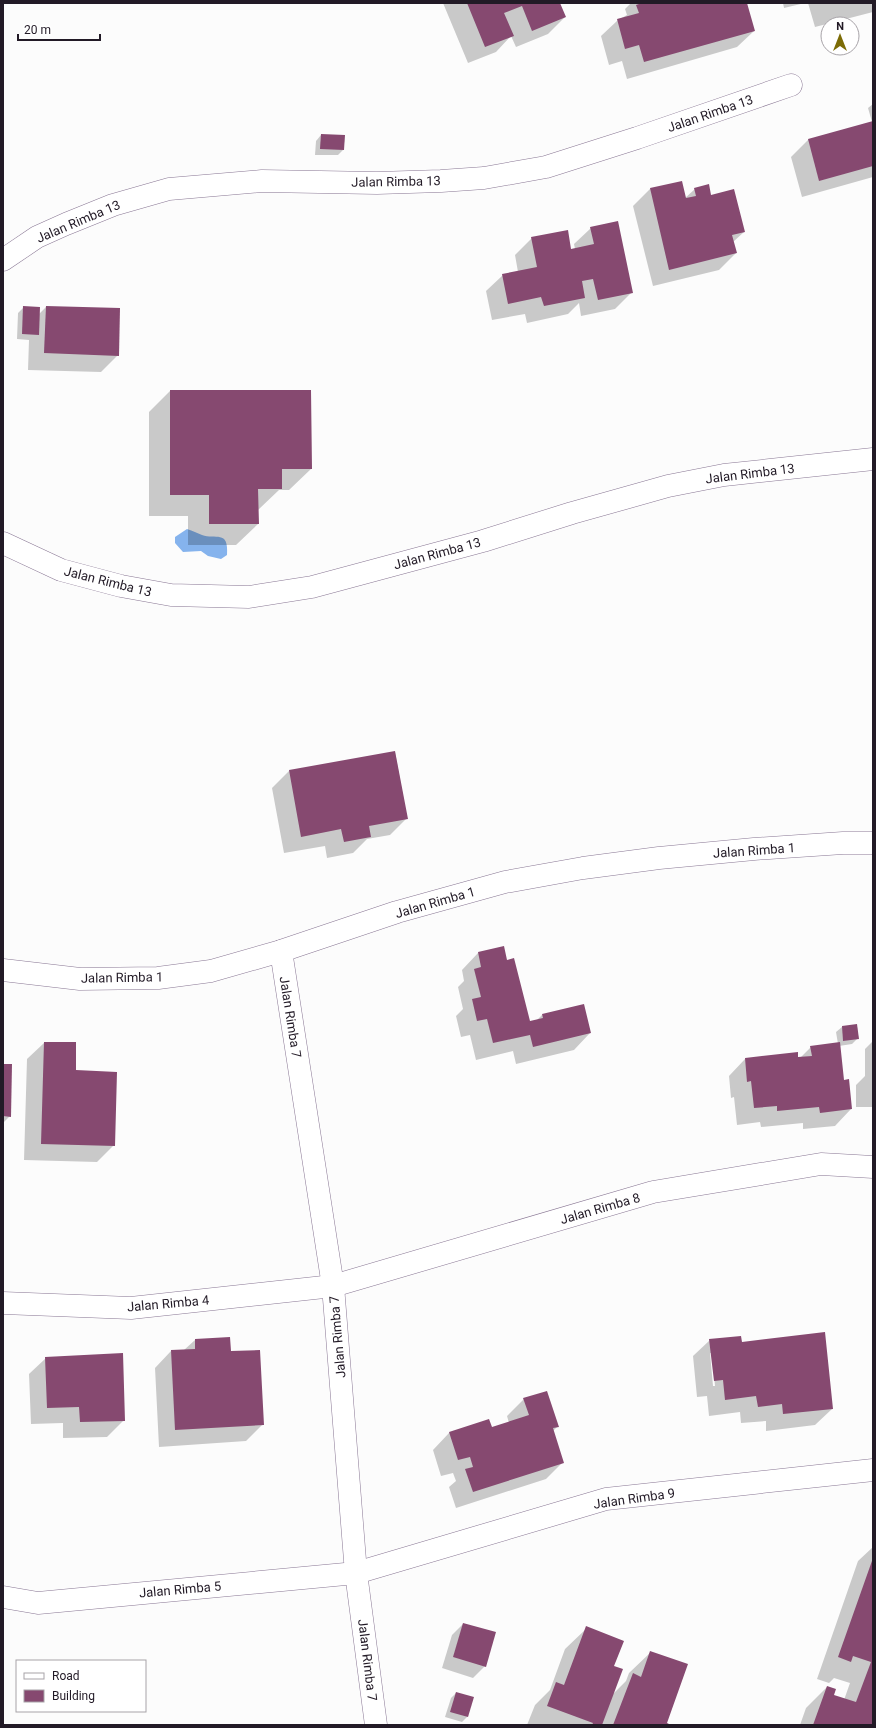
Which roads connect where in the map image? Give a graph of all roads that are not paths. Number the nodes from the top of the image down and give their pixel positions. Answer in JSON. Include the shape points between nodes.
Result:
{"nodes":[{"id":1,"x":791,"y":85,"type":"dead end"},
{"id":2,"x":3,"y":260,"type":"edge"},
{"id":3,"x":873,"y":459,"type":"edge"},
{"id":4,"x":3,"y":543,"type":"edge"},
{"id":5,"x":873,"y":843,"type":"edge"},
{"id":6,"x":281,"y":951,"type":"junction"},
{"id":7,"x":3,"y":970,"type":"edge"},
{"id":8,"x":873,"y":1167,"type":"edge"},
{"id":9,"x":333,"y":1286,"type":"junction"},
{"id":10,"x":3,"y":1303,"type":"edge"},
{"id":11,"x":873,"y":1470,"type":"edge"},
{"id":12,"x":356,"y":1573,"type":"junction"},
{"id":13,"x":3,"y":1597,"type":"edge"},
{"id":14,"x":376,"y":1725,"type":"edge"}],
"edges":[{"from":1,"to":2,"type":"street","name":"Jalan Rimba 13","via":[[546,167],[484,178],[384,182],[262,181],[169,190],[113,205],[66,224],[37,237]]},
{"from":3,"to":4,"type":"street","name":"Jalan Rimba 13","via":[[724,475],[668,486],[483,541],[312,587],[249,597],[171,595],[121,586],[61,570]]},
{"from":5,"to":6,"type":"street","name":"Jalan Rimba 1","via":[[754,849],[659,858],[505,882],[397,912]]},
{"from":6,"to":7,"type":"street","name":"Jalan Rimba 1","via":[[211,971],[158,978],[80,979]]},
{"from":6,"to":9,"type":"street","name":"Jalan Rimba 7"},
{"from":8,"to":9,"type":"street","name":"Jalan Rimba 8","via":[[821,1164],[653,1192]]},
{"from":9,"to":10,"type":"street","name":"Jalan Rimba 4","via":[[131,1308]]},
{"from":9,"to":12,"type":"street","name":"Jalan Rimba 7"},
{"from":11,"to":12,"type":"street","name":"Jalan Rimba 9","via":[[606,1500]]},
{"from":12,"to":13,"type":"street","name":"Jalan Rimba 5","via":[[38,1603]]},
{"from":12,"to":14,"type":"street","name":"Jalan Rimba 7"}]}
